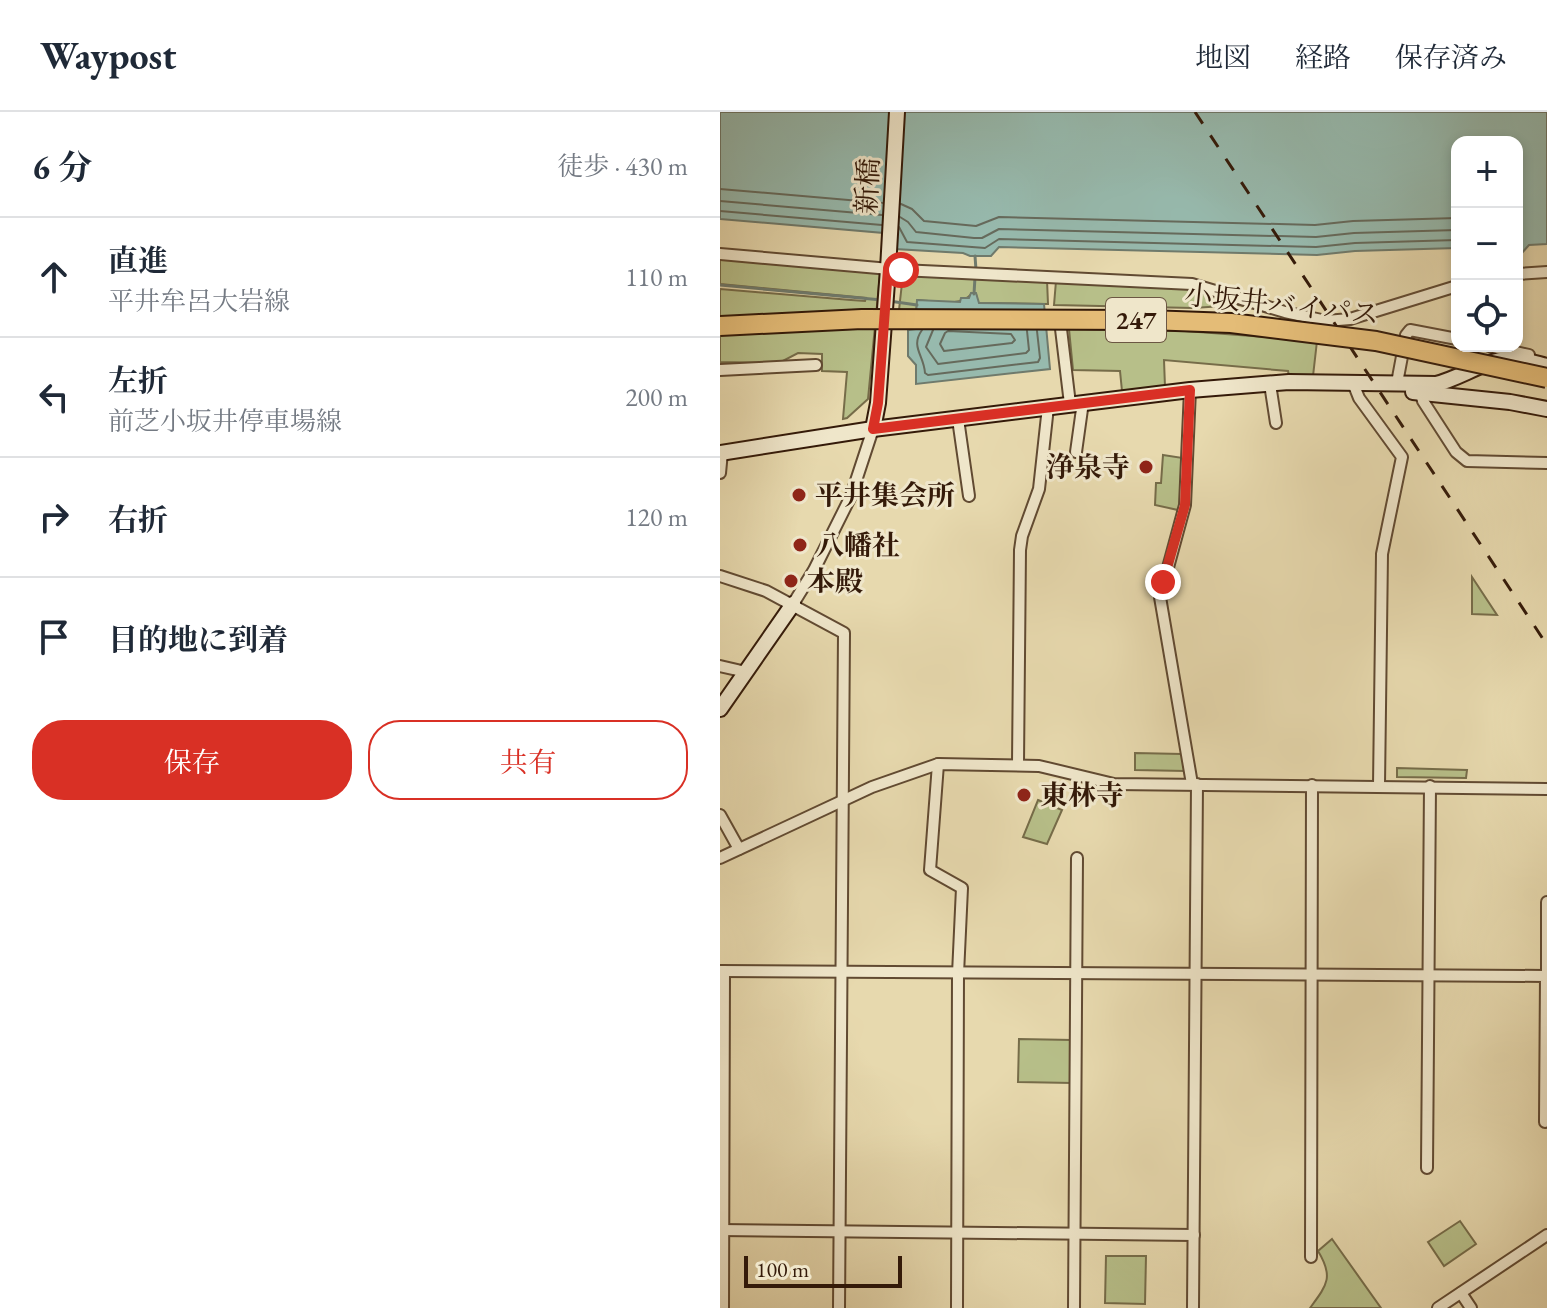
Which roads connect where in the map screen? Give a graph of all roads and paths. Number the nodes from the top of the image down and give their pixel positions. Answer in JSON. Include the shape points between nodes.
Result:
{"nodes":[{"id":1,"x":897,"y":112,"type":"edge"},
{"id":2,"x":720,"y":254,"type":"edge"},
{"id":3,"x":888,"y":266,"type":"junction"},
{"id":4,"x":1547,"y":272,"type":"edge"},
{"id":5,"x":1523,"y":274,"type":"edge"},
{"id":6,"x":1451,"y":288,"type":"edge"},
{"id":7,"x":720,"y":326,"type":"edge"},
{"id":8,"x":1061,"y":329,"type":"dead end"},
{"id":9,"x":1451,"y":338,"type":"edge"},
{"id":10,"x":1516,"y":352,"type":"edge"},
{"id":11,"x":1547,"y":359,"type":"edge"},
{"id":12,"x":816,"y":365,"type":"dead end"},
{"id":13,"x":1547,"y":366,"type":"edge"},
{"id":14,"x":720,"y":370,"type":"edge"},
{"id":15,"x":1547,"y":378,"type":"edge"},
{"id":16,"x":1353,"y":383,"type":"junction"},
{"id":17,"x":1397,"y":383,"type":"junction"},
{"id":18,"x":1270,"y":384,"type":"junction"},
{"id":19,"x":1190,"y":390,"type":"junction"},
{"id":20,"x":1421,"y":393,"type":"junction"},
{"id":21,"x":1077,"y":403,"type":"junction"},
{"id":22,"x":1048,"y":407,"type":"junction"},
{"id":23,"x":1547,"y":409,"type":"edge"},
{"id":24,"x":958,"y":419,"type":"junction"},
{"id":25,"x":1276,"y":423,"type":"dead end"},
{"id":26,"x":873,"y":429,"type":"junction"},
{"id":27,"x":721,"y":452,"type":"edge"},
{"id":28,"x":1076,"y":452,"type":"dead end"},
{"id":29,"x":1547,"y":463,"type":"edge"},
{"id":30,"x":720,"y":473,"type":"edge"},
{"id":31,"x":969,"y":496,"type":"dead end"},
{"id":32,"x":720,"y":576,"type":"edge"},
{"id":33,"x":793,"y":604,"type":"junction"},
{"id":34,"x":720,"y":666,"type":"edge"},
{"id":35,"x":746,"y":672,"type":"junction"},
{"id":36,"x":720,"y":709,"type":"edge"},
{"id":37,"x":1018,"y":763,"type":"junction"},
{"id":38,"x":938,"y":764,"type":"junction"},
{"id":39,"x":1195,"y":784,"type":"junction"},
{"id":40,"x":1312,"y":785,"type":"junction"},
{"id":41,"x":1379,"y":785,"type":"junction"},
{"id":42,"x":1430,"y":786,"type":"junction"},
{"id":43,"x":1547,"y":789,"type":"edge"},
{"id":44,"x":842,"y":801,"type":"junction"},
{"id":45,"x":720,"y":815,"type":"edge"},
{"id":46,"x":739,"y":849,"type":"junction"},
{"id":47,"x":720,"y":858,"type":"edge"},
{"id":48,"x":1077,"y":858,"type":"dead end"},
{"id":49,"x":1547,"y":902,"type":"edge"},
{"id":50,"x":722,"y":971,"type":"edge"},
{"id":51,"x":842,"y":971,"type":"junction"},
{"id":52,"x":958,"y":974,"type":"junction"},
{"id":53,"x":1077,"y":974,"type":"junction"},
{"id":54,"x":1194,"y":974,"type":"junction"},
{"id":55,"x":1313,"y":975,"type":"junction"},
{"id":56,"x":1430,"y":975,"type":"junction"},
{"id":57,"x":1547,"y":976,"type":"edge"},
{"id":58,"x":1545,"y":1122,"type":"dead end"},
{"id":59,"x":1427,"y":1168,"type":"dead end"},
{"id":60,"x":722,"y":1230,"type":"edge"},
{"id":61,"x":840,"y":1231,"type":"junction"},
{"id":62,"x":957,"y":1231,"type":"junction"},
{"id":63,"x":1075,"y":1233,"type":"junction"},
{"id":64,"x":1194,"y":1235,"type":"junction"},
{"id":65,"x":1547,"y":1235,"type":"edge"},
{"id":66,"x":1311,"y":1257,"type":"dead end"},
{"id":67,"x":1461,"y":1293,"type":"junction"},
{"id":68,"x":723,"y":1308,"type":"edge"},
{"id":69,"x":839,"y":1308,"type":"edge"},
{"id":70,"x":957,"y":1308,"type":"edge"},
{"id":71,"x":1074,"y":1308,"type":"edge"},
{"id":72,"x":1193,"y":1308,"type":"edge"},
{"id":73,"x":1438,"y":1308,"type":"edge"},
{"id":74,"x":1471,"y":1308,"type":"edge"}],
"edges":[{"from":1,"to":3,"type":"main road","name":"新橋"},
{"from":2,"to":3,"type":"street"},
{"from":3,"to":6,"type":"street","via":[[1192,284],[1326,321],[1350,319]]},
{"from":3,"to":26,"type":"main road","name":"新橋"},
{"from":4,"to":5,"type":"street"},
{"from":7,"to":15,"type":"highway","name":"小坂井バイパス","number":"247","bridge":true,"via":[[862,319],[1231,323],[1401,345]]},
{"from":8,"to":21,"type":"street"},
{"from":9,"to":17,"type":"street","via":[[1410,330]]},
{"from":10,"to":11,"type":"street"},
{"from":12,"to":14,"type":"street"},
{"from":13,"to":17,"type":"main road","via":[[1512,358],[1436,384]]},
{"from":16,"to":17,"type":"main road"},
{"from":16,"to":18,"type":"main road"},
{"from":16,"to":20,"type":"main road"},
{"from":16,"to":41,"type":"street","via":[[1402,457],[1382,554]]},
{"from":18,"to":19,"type":"main road"},
{"from":18,"to":25,"type":"street"},
{"from":19,"to":21,"type":"main road"},
{"from":19,"to":39,"type":"street","via":[[1185,505],[1160,597]]},
{"from":20,"to":23,"type":"main road"},
{"from":20,"to":29,"type":"street","via":[[1456,452],[1467,461]]},
{"from":21,"to":22,"type":"main road"},
{"from":21,"to":28,"type":"street"},
{"from":22,"to":24,"type":"main road"},
{"from":22,"to":37,"type":"street","via":[[1039,489],[1020,550]]},
{"from":24,"to":26,"type":"main road"},
{"from":24,"to":31,"type":"street"},
{"from":26,"to":27,"type":"main road"},
{"from":26,"to":33,"type":"street","via":[[851,496]]},
{"from":27,"to":30,"type":"street"},
{"from":32,"to":33,"type":"street"},
{"from":33,"to":35,"type":"main road"},
{"from":33,"to":44,"type":"street","via":[[844,633]]},
{"from":34,"to":35,"type":"street"},
{"from":35,"to":36,"type":"main road"},
{"from":37,"to":38,"type":"street"},
{"from":37,"to":39,"type":"street","via":[[1102,782]]},
{"from":38,"to":44,"type":"street"},
{"from":38,"to":52,"type":"street","via":[[930,870],[962,888]]},
{"from":39,"to":40,"type":"street"},
{"from":39,"to":54,"type":"street"},
{"from":40,"to":41,"type":"street"},
{"from":40,"to":55,"type":"street"},
{"from":41,"to":42,"type":"street"},
{"from":42,"to":43,"type":"street"},
{"from":42,"to":56,"type":"street"},
{"from":44,"to":46,"type":"street"},
{"from":44,"to":51,"type":"street"},
{"from":45,"to":46,"type":"street"},
{"from":46,"to":47,"type":"street"},
{"from":48,"to":53,"type":"street"},
{"from":49,"to":57,"type":"street"},
{"from":50,"to":51,"type":"street"},
{"from":50,"to":60,"type":"street"},
{"from":51,"to":52,"type":"street"},
{"from":51,"to":61,"type":"street"},
{"from":52,"to":53,"type":"street"},
{"from":52,"to":62,"type":"street"},
{"from":53,"to":54,"type":"street"},
{"from":53,"to":63,"type":"street"},
{"from":54,"to":55,"type":"street"},
{"from":54,"to":64,"type":"street"},
{"from":55,"to":56,"type":"street"},
{"from":55,"to":66,"type":"street"},
{"from":56,"to":57,"type":"street"},
{"from":56,"to":59,"type":"street"},
{"from":57,"to":58,"type":"street"},
{"from":60,"to":61,"type":"street"},
{"from":60,"to":68,"type":"street"},
{"from":61,"to":62,"type":"street"},
{"from":61,"to":69,"type":"street"},
{"from":62,"to":63,"type":"street"},
{"from":62,"to":70,"type":"street"},
{"from":63,"to":64,"type":"street"},
{"from":63,"to":71,"type":"street"},
{"from":64,"to":72,"type":"street"},
{"from":65,"to":67,"type":"street"},
{"from":67,"to":73,"type":"street"},
{"from":67,"to":74,"type":"street"}]}
